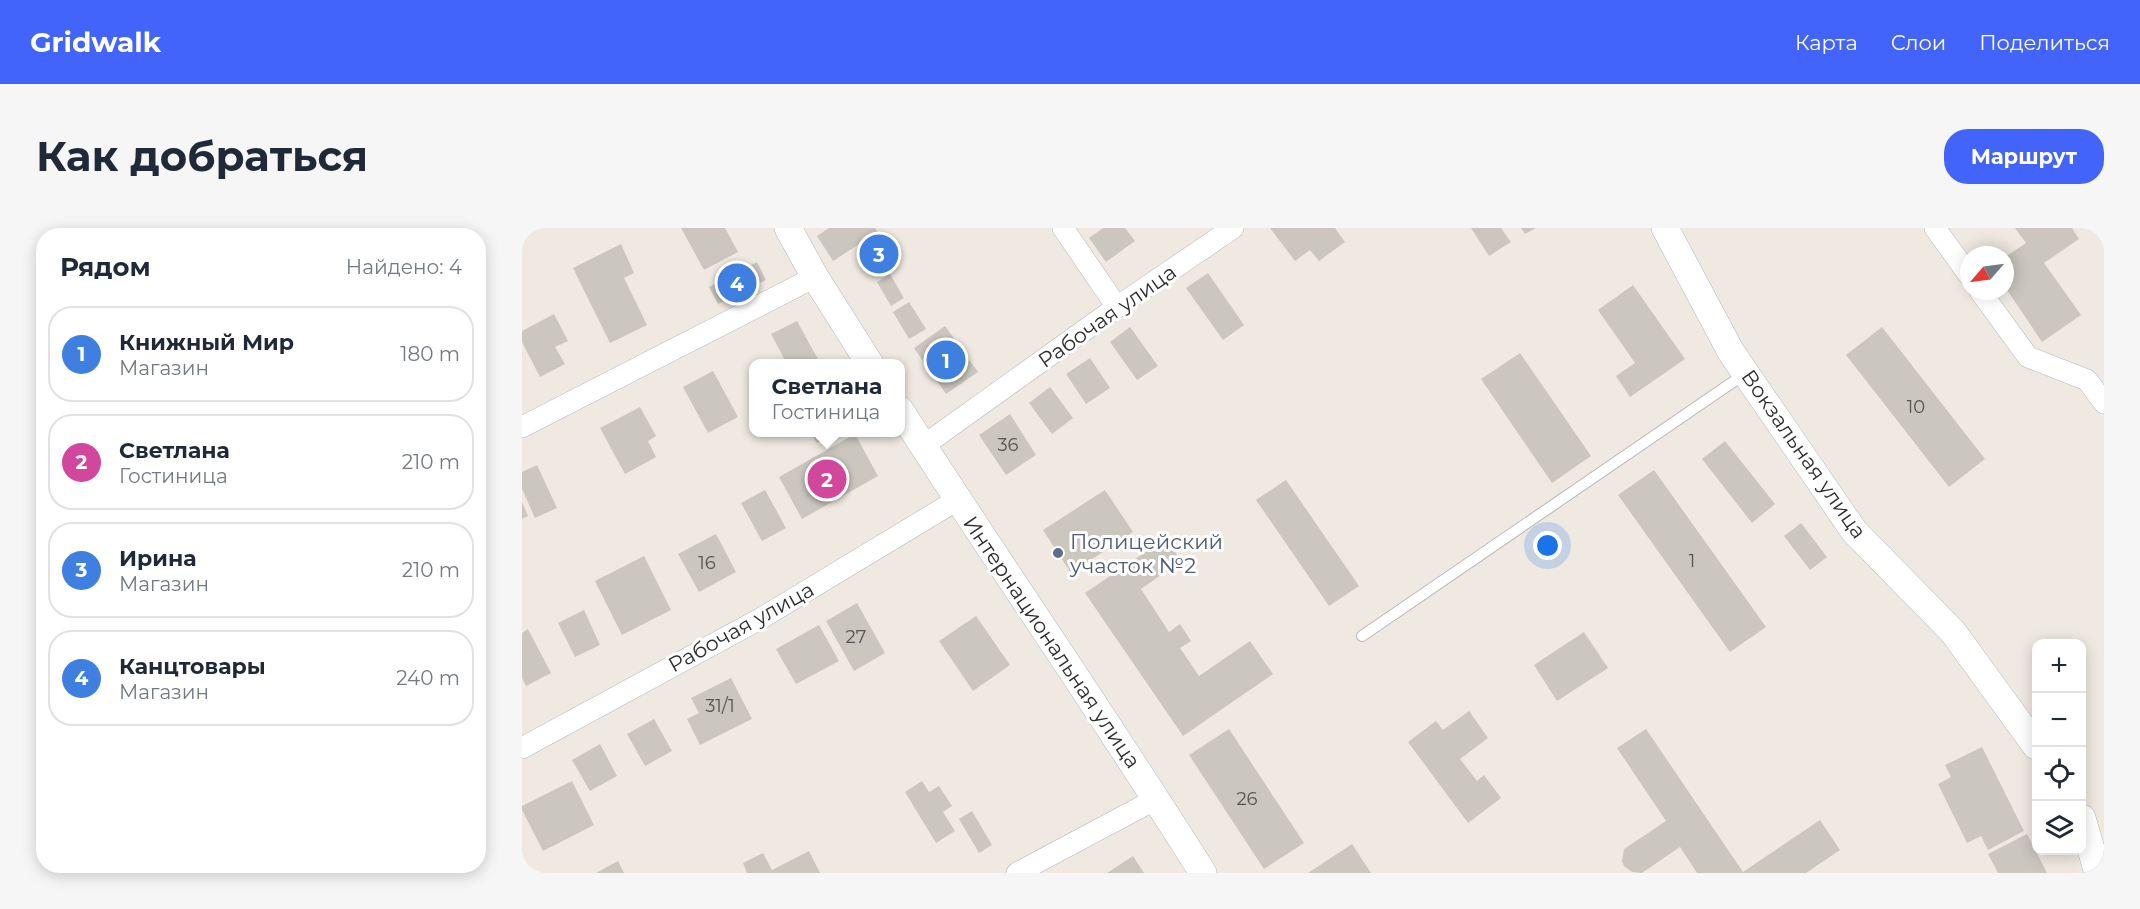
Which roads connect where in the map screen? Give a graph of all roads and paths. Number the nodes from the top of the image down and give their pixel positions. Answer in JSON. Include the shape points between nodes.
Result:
{"nodes":[{"id":1,"x":788,"y":228,"type":"edge"},
{"id":2,"x":1063,"y":228,"type":"edge"},
{"id":3,"x":1233,"y":228,"type":"edge"},
{"id":4,"x":1665,"y":228,"type":"edge"},
{"id":5,"x":1935,"y":228,"type":"edge"},
{"id":6,"x":1960,"y":263,"type":"edge"},
{"id":7,"x":815,"y":277,"type":"junction"},
{"id":8,"x":1987,"y":300,"type":"edge"},
{"id":9,"x":1117,"y":307,"type":"junction"},
{"id":10,"x":867,"y":359,"type":"edge"},
{"id":11,"x":1746,"y":373,"type":"junction"},
{"id":12,"x":2104,"y":403,"type":"edge"},
{"id":13,"x":905,"y":418,"type":"edge"},
{"id":14,"x":522,"y":427,"type":"edge"},
{"id":15,"x":923,"y":446,"type":"junction"},
{"id":16,"x":957,"y":500,"type":"junction"},
{"id":17,"x":1362,"y":636,"type":"dead end"},
{"id":18,"x":2032,"y":739,"type":"edge"},
{"id":19,"x":522,"y":748,"type":"edge"},
{"id":20,"x":1156,"y":799,"type":"junction"},
{"id":21,"x":2086,"y":832,"type":"edge"},
{"id":22,"x":1017,"y":873,"type":"edge"},
{"id":23,"x":1203,"y":873,"type":"edge"},
{"id":24,"x":2098,"y":873,"type":"edge"}],
"edges":[{"from":1,"to":7,"type":"street"},
{"from":2,"to":9,"type":"street"},
{"from":3,"to":9,"type":"street","name":"Рабочая улица"},
{"from":4,"to":11,"type":"street","name":"Вокзальная улица"},
{"from":5,"to":6,"type":"street"},
{"from":7,"to":10,"type":"street"},
{"from":7,"to":14,"type":"street"},
{"from":8,"to":12,"type":"street","via":[[2028,357],[2087,380]]},
{"from":9,"to":15,"type":"street","name":"Рабочая улица"},
{"from":11,"to":17,"type":"lane"},
{"from":11,"to":18,"type":"street","name":"Вокзальная улица","via":[[1854,531],[1953,632]]},
{"from":13,"to":15,"type":"street","name":"Интернациональная улица"},
{"from":15,"to":16,"type":"street","name":"Интернациональная улица"},
{"from":16,"to":19,"type":"street","name":"Рабочая улица","via":[[760,619]]},
{"from":16,"to":20,"type":"street","name":"Интернациональная улица"},
{"from":20,"to":22,"type":"street"},
{"from":20,"to":23,"type":"street","name":"Интернациональная улица"},
{"from":21,"to":24,"type":"street"}]}
